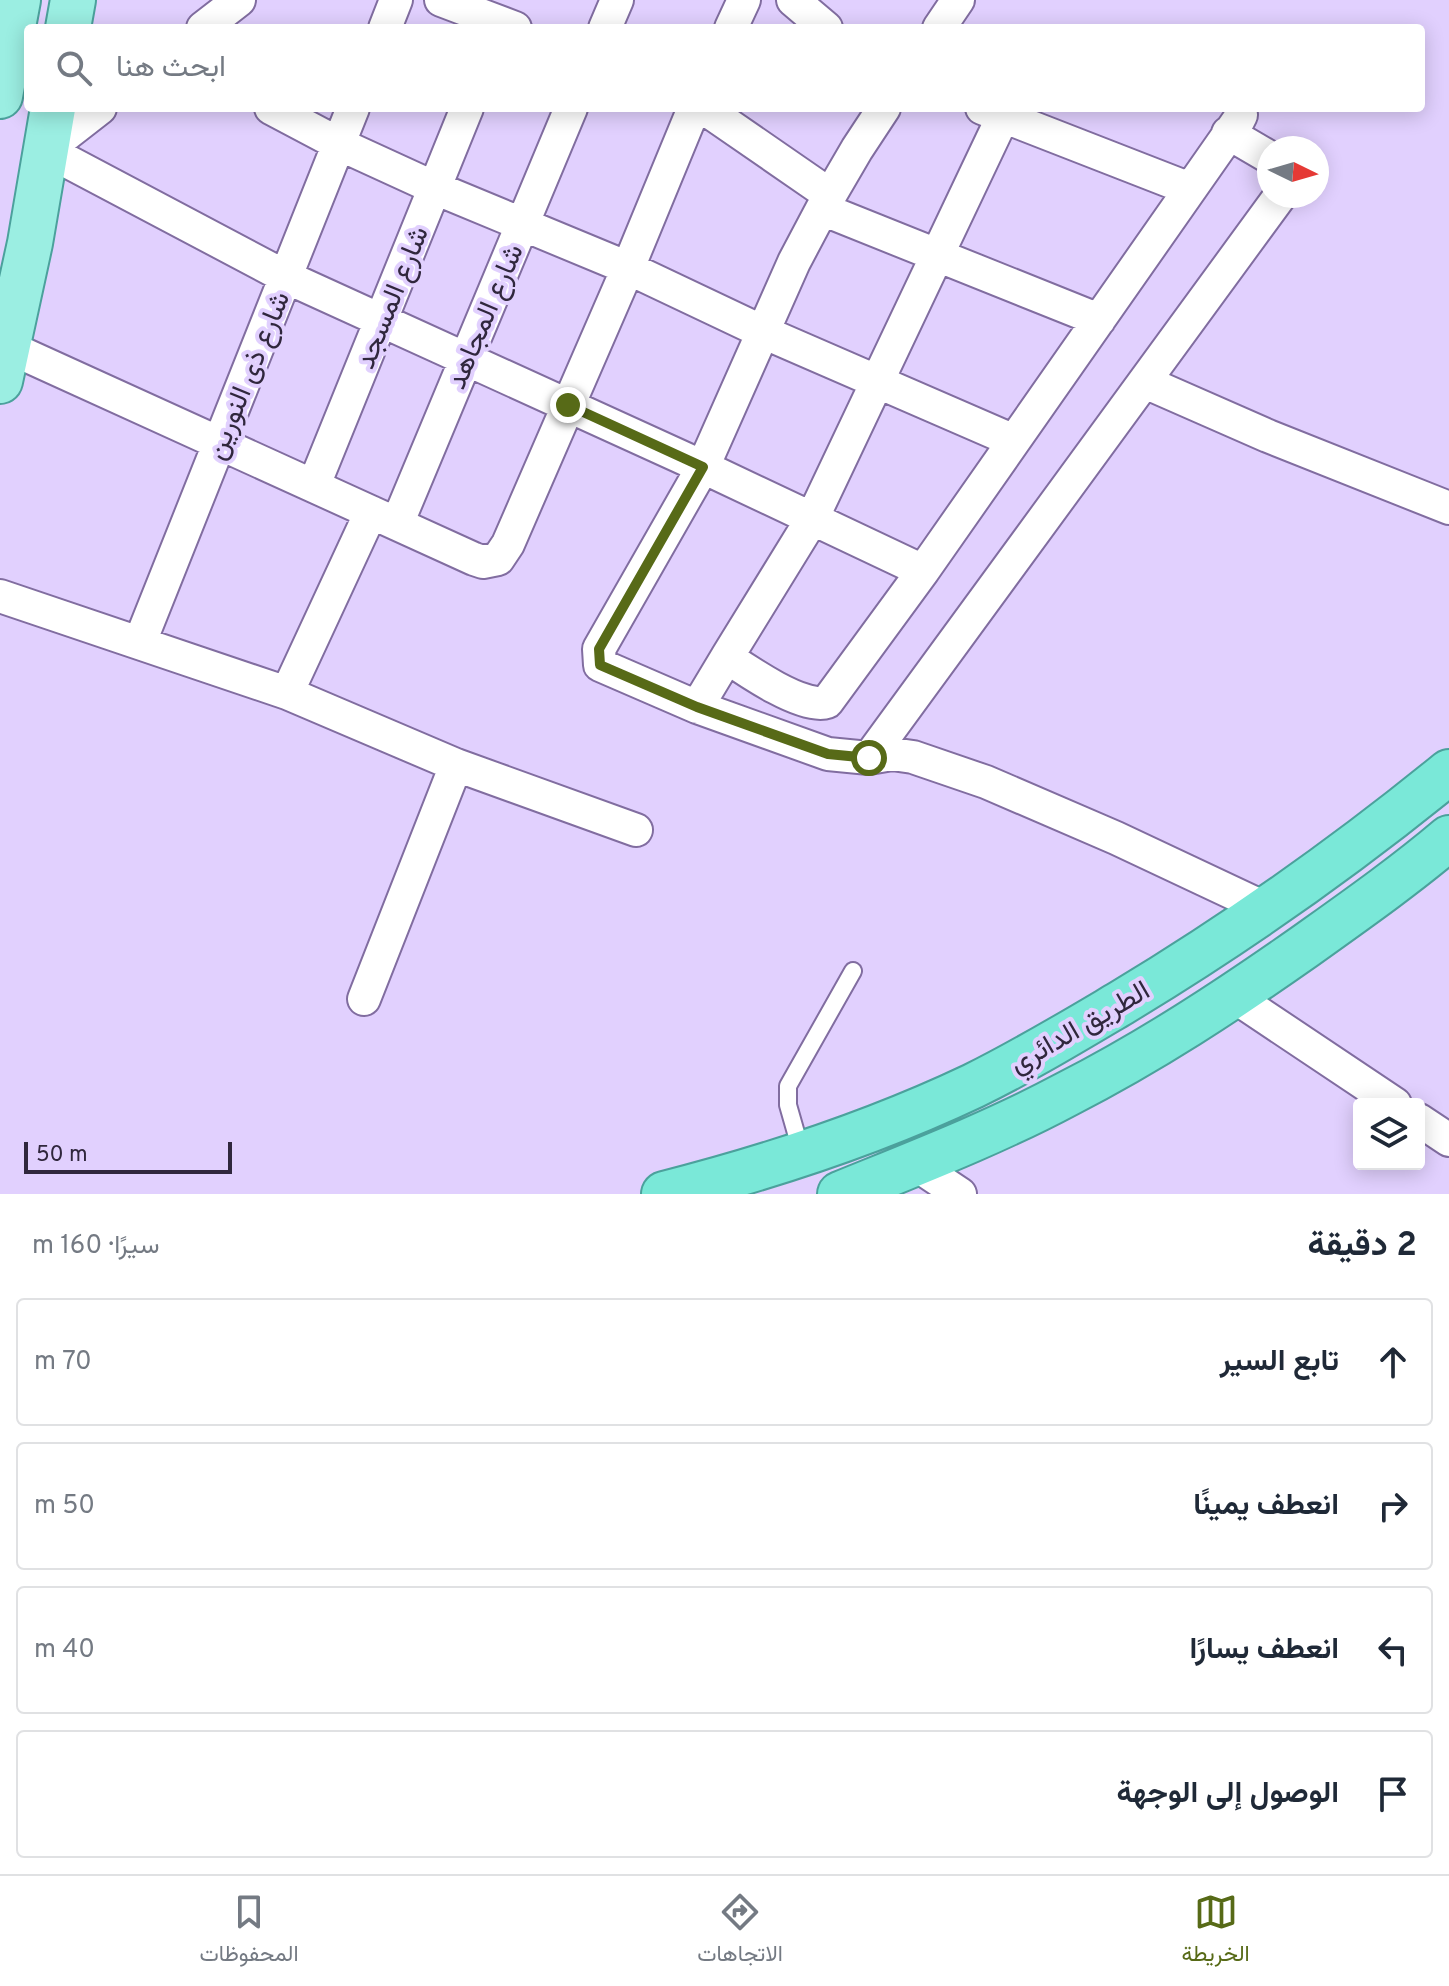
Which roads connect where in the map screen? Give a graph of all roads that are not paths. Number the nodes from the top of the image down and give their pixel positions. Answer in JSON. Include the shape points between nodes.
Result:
{"nodes":[{"id":1,"x":18,"y":0,"type":"edge"},
{"id":2,"x":73,"y":0,"type":"edge"},
{"id":3,"x":239,"y":0,"type":"edge"},
{"id":4,"x":396,"y":0,"type":"edge"},
{"id":5,"x":441,"y":0,"type":"edge"},
{"id":6,"x":617,"y":0,"type":"edge"},
{"id":7,"x":744,"y":0,"type":"edge"},
{"id":8,"x":793,"y":0,"type":"edge"},
{"id":9,"x":958,"y":0,"type":"edge"},
{"id":10,"x":507,"y":20,"type":"edge"},
{"id":11,"x":69,"y":24,"type":"edge"},
{"id":12,"x":208,"y":24,"type":"edge"},
{"id":13,"x":387,"y":24,"type":"edge"},
{"id":14,"x":607,"y":24,"type":"edge"},
{"id":15,"x":733,"y":24,"type":"edge"},
{"id":16,"x":821,"y":24,"type":"edge"},
{"id":17,"x":942,"y":24,"type":"edge"},
{"id":18,"x":0,"y":96,"type":"edge"},
{"id":19,"x":52,"y":112,"type":"edge"},
{"id":20,"x":95,"y":112,"type":"edge"},
{"id":21,"x":279,"y":112,"type":"edge"},
{"id":22,"x":351,"y":112,"type":"edge"},
{"id":23,"x":465,"y":112,"type":"edge"},
{"id":24,"x":569,"y":112,"type":"edge"},
{"id":25,"x":692,"y":112,"type":"edge"},
{"id":26,"x":709,"y":112,"type":"edge"},
{"id":27,"x":882,"y":112,"type":"edge"},
{"id":28,"x":998,"y":112,"type":"edge"},
{"id":29,"x":1000,"y":112,"type":"edge"},
{"id":30,"x":1234,"y":121,"type":"edge"},
{"id":31,"x":339,"y":144,"type":"junction"},
{"id":32,"x":1257,"y":145,"type":"edge"},
{"id":33,"x":46,"y":150,"type":"junction"},
{"id":34,"x":435,"y":188,"type":"junction"},
{"id":35,"x":1190,"y":189,"type":"junction"},
{"id":36,"x":826,"y":202,"type":"junction"},
{"id":37,"x":1271,"y":208,"type":"edge"},
{"id":38,"x":522,"y":226,"type":"junction"},
{"id":39,"x":938,"y":253,"type":"junction"},
{"id":40,"x":628,"y":268,"type":"junction"},
{"id":41,"x":286,"y":277,"type":"junction"},
{"id":42,"x":381,"y":320,"type":"junction"},
{"id":43,"x":1099,"y":320,"type":"junction"},
{"id":44,"x":763,"y":332,"type":"junction"},
{"id":45,"x":466,"y":359,"type":"junction"},
{"id":46,"x":4,"y":364,"type":"edge"},
{"id":47,"x":877,"y":382,"type":"junction"},
{"id":48,"x":1145,"y":382,"type":"junction"},
{"id":49,"x":568,"y":405,"type":"junction"},
{"id":50,"x":1014,"y":441,"type":"junction"},
{"id":51,"x":220,"y":442,"type":"junction"},
{"id":52,"x":703,"y":467,"type":"junction"},
{"id":53,"x":314,"y":485,"type":"junction"},
{"id":54,"x":1449,"y":508,"type":"edge"},
{"id":55,"x":384,"y":518,"type":"junction"},
{"id":56,"x":812,"y":519,"type":"junction"},
{"id":57,"x":923,"y":571,"type":"junction"},
{"id":58,"x":0,"y":596,"type":"edge"},
{"id":59,"x":140,"y":642,"type":"junction"},
{"id":60,"x":727,"y":657,"type":"junction"},
{"id":61,"x":287,"y":693,"type":"junction"},
{"id":62,"x":697,"y":707,"type":"junction"},
{"id":63,"x":869,"y":758,"type":"junction"},
{"id":64,"x":456,"y":765,"type":"junction"},
{"id":65,"x":1449,"y":772,"type":"edge"},
{"id":66,"x":636,"y":830,"type":"dead end"},
{"id":67,"x":1449,"y":838,"type":"edge"},
{"id":68,"x":1269,"y":910,"type":"junction"},
{"id":69,"x":853,"y":971,"type":"dead end"},
{"id":70,"x":1235,"y":997,"type":"junction"},
{"id":71,"x":364,"y":999,"type":"dead end"},
{"id":72,"x":1386,"y":1098,"type":"edge"},
{"id":73,"x":1425,"y":1124,"type":"edge"},
{"id":74,"x":1449,"y":1140,"type":"edge"},
{"id":75,"x":802,"y":1155,"type":"junction"},
{"id":76,"x":915,"y":1164,"type":"junction"},
{"id":77,"x":664,"y":1194,"type":"edge"},
{"id":78,"x":840,"y":1194,"type":"edge"},
{"id":79,"x":960,"y":1194,"type":"edge"}],
"edges":[{"from":1,"to":18,"type":"main road"},
{"from":2,"to":11,"type":"main road"},
{"from":3,"to":12,"type":"street"},
{"from":4,"to":13,"type":"street"},
{"from":5,"to":10,"type":"street"},
{"from":6,"to":14,"type":"street"},
{"from":7,"to":15,"type":"street"},
{"from":8,"to":16,"type":"street"},
{"from":9,"to":17,"type":"street"},
{"from":19,"to":33,"type":"main road"},
{"from":20,"to":33,"type":"street"},
{"from":21,"to":31,"type":"street"},
{"from":22,"to":31,"type":"street","name":"شارع ذى النورين"},
{"from":23,"to":34,"type":"street","name":"شارع المسجد"},
{"from":24,"to":38,"type":"street","name":"شارع المجاهد"},
{"from":25,"to":40,"type":"street"},
{"from":26,"to":36,"type":"street"},
{"from":27,"to":36,"type":"street"},
{"from":28,"to":39,"type":"street"},
{"from":29,"to":35,"type":"street"},
{"from":30,"to":32,"type":"street"},
{"from":30,"to":35,"type":"street"},
{"from":31,"to":34,"type":"street"},
{"from":31,"to":41,"type":"street","name":"شارع ذى النورين"},
{"from":33,"to":41,"type":"street"},
{"from":33,"to":46,"type":"main road"},
{"from":34,"to":38,"type":"street"},
{"from":34,"to":42,"type":"street","name":"شارع المسجد"},
{"from":35,"to":43,"type":"street"},
{"from":36,"to":39,"type":"street"},
{"from":36,"to":44,"type":"street"},
{"from":37,"to":48,"type":"street"},
{"from":38,"to":40,"type":"street"},
{"from":38,"to":45,"type":"street","name":"شارع المجاهد"},
{"from":39,"to":43,"type":"street"},
{"from":39,"to":47,"type":"street"},
{"from":40,"to":44,"type":"street"},
{"from":40,"to":49,"type":"street"},
{"from":41,"to":42,"type":"street"},
{"from":41,"to":51,"type":"street","name":"شارع ذى النورين"},
{"from":42,"to":45,"type":"street"},
{"from":42,"to":53,"type":"street","name":"شارع المسجد"},
{"from":43,"to":50,"type":"street"},
{"from":44,"to":47,"type":"street"},
{"from":44,"to":52,"type":"street"},
{"from":45,"to":49,"type":"street"},
{"from":45,"to":55,"type":"street","name":"شارع المجاهد"},
{"from":46,"to":51,"type":"street"},
{"from":47,"to":50,"type":"street"},
{"from":47,"to":56,"type":"street"},
{"from":48,"to":54,"type":"street"},
{"from":48,"to":63,"type":"street"},
{"from":49,"to":52,"type":"street"},
{"from":49,"to":55,"type":"street","via":[[498,559],[474,559]]},
{"from":50,"to":57,"type":"street"},
{"from":51,"to":53,"type":"street"},
{"from":51,"to":59,"type":"street","name":"شارع ذى النورين"},
{"from":52,"to":56,"type":"street"},
{"from":52,"to":62,"type":"street","via":[[599,649],[598,660],[605,669]]},
{"from":53,"to":55,"type":"street"},
{"from":55,"to":61,"type":"street","name":"شارع المجاهد"},
{"from":56,"to":57,"type":"street"},
{"from":56,"to":60,"type":"street"},
{"from":57,"to":60,"type":"street","via":[[827,702],[803,701]]},
{"from":58,"to":59,"type":"street"},
{"from":59,"to":61,"type":"street"},
{"from":60,"to":62,"type":"street"},
{"from":61,"to":64,"type":"street"},
{"from":62,"to":63,"type":"street","via":[[828,754]]},
{"from":63,"to":68,"type":"street","via":[[913,757],[986,782]]},
{"from":64,"to":66,"type":"street"},
{"from":64,"to":71,"type":"street"},
{"from":65,"to":68,"type":"highway","name":"الطريق الدائري"},
{"from":67,"to":70,"type":"highway","name":"الطريق الدائري"},
{"from":68,"to":75,"type":"highway","name":"الطريق الدائري","via":[[1042,1051],[971,1087]]},
{"from":69,"to":75,"type":"lane","via":[[788,1086]]},
{"from":70,"to":72,"type":"street"},
{"from":70,"to":76,"type":"highway","name":"الطريق الدائري","via":[[1067,1095]]},
{"from":73,"to":74,"type":"street"},
{"from":75,"to":77,"type":"highway","name":"الطريق الدائري"},
{"from":76,"to":78,"type":"highway","name":"الطريق الدائري"},
{"from":76,"to":79,"type":"street"}]}
